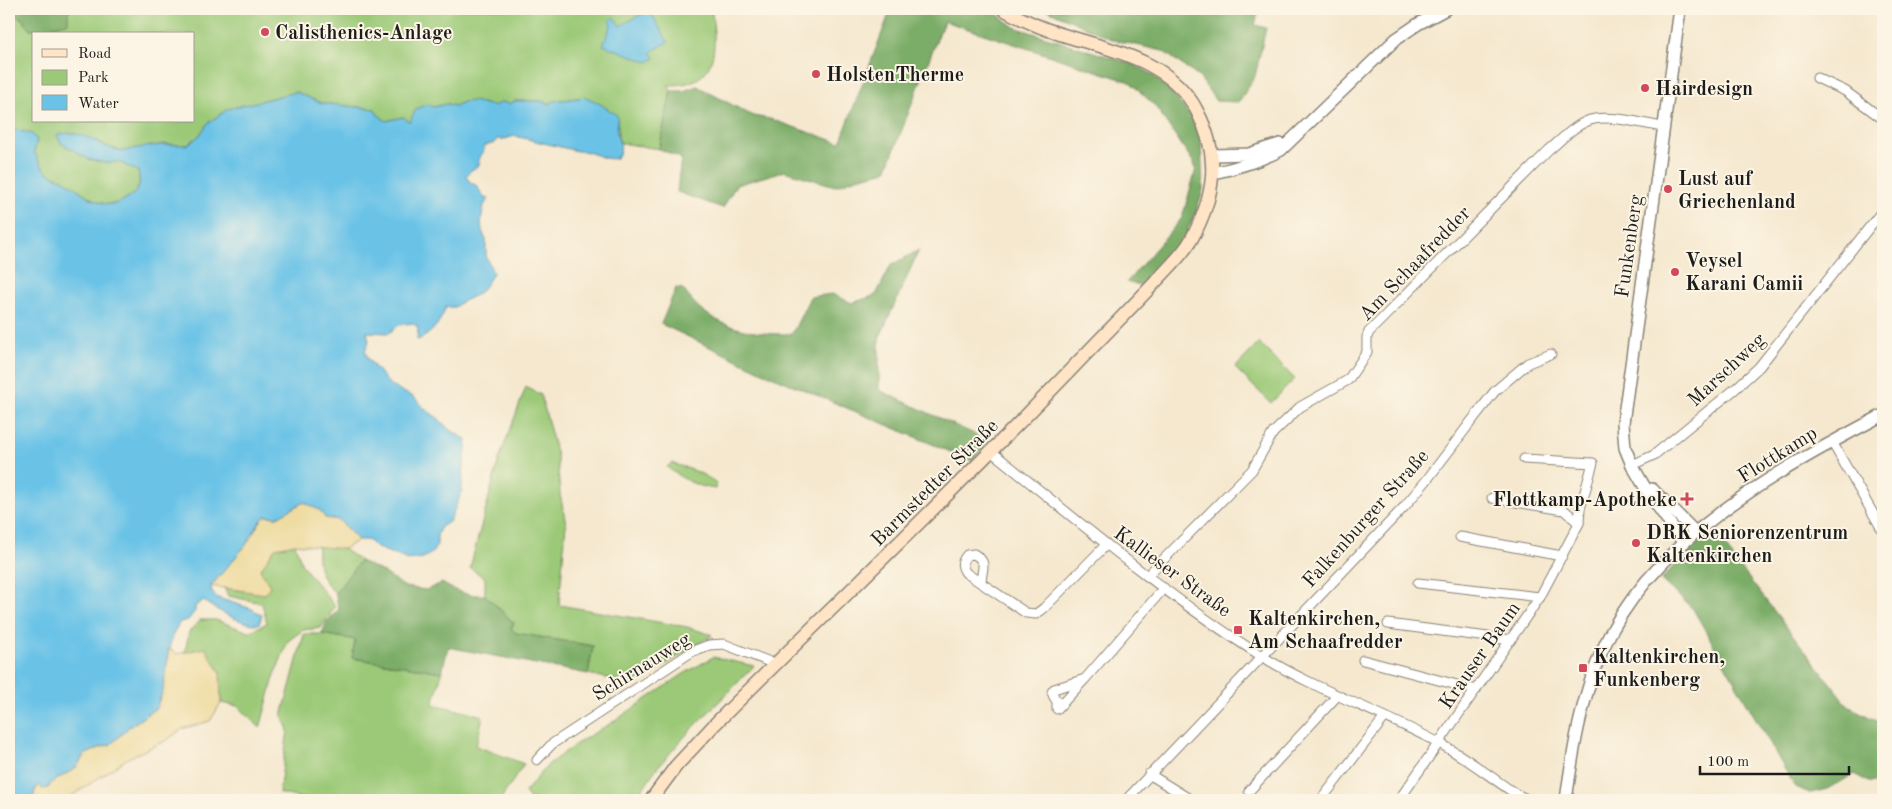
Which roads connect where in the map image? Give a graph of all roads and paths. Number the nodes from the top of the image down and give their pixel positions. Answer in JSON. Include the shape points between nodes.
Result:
{"nodes":[{"id":1,"x":1003,"y":9,"type":"edge"},
{"id":2,"x":1446,"y":9,"type":"edge"},
{"id":3,"x":1680,"y":9,"type":"edge"},
{"id":4,"x":1817,"y":78,"type":"dead end"},
{"id":5,"x":1883,"y":119,"type":"edge"},
{"id":6,"x":1663,"y":127,"type":"junction"},
{"id":7,"x":1295,"y":138,"type":"junction"},
{"id":8,"x":1213,"y":155,"type":"junction"},
{"id":9,"x":1214,"y":173,"type":"junction"},
{"id":10,"x":1883,"y":210,"type":"edge"},
{"id":11,"x":1551,"y":354,"type":"dead end"},
{"id":12,"x":1883,"y":414,"type":"edge"},
{"id":13,"x":1832,"y":442,"type":"junction"},
{"id":14,"x":992,"y":452,"type":"junction"},
{"id":15,"x":1524,"y":459,"type":"dead end"},
{"id":16,"x":1632,"y":465,"type":"junction"},
{"id":17,"x":1644,"y":484,"type":"junction"},
{"id":18,"x":1492,"y":498,"type":"dead end"},
{"id":19,"x":1578,"y":523,"type":"junction"},
{"id":20,"x":1883,"y":531,"type":"edge"},
{"id":21,"x":1695,"y":532,"type":"junction"},
{"id":22,"x":1460,"y":537,"type":"dead end"},
{"id":23,"x":1683,"y":542,"type":"junction"},
{"id":24,"x":1106,"y":545,"type":"junction"},
{"id":25,"x":1562,"y":556,"type":"junction"},
{"id":26,"x":1147,"y":576,"type":"junction"},
{"id":27,"x":981,"y":583,"type":"dead end"},
{"id":28,"x":1418,"y":583,"type":"dead end"},
{"id":29,"x":1164,"y":588,"type":"junction"},
{"id":30,"x":1540,"y":597,"type":"junction"},
{"id":31,"x":1388,"y":624,"type":"dead end"},
{"id":32,"x":1511,"y":640,"type":"junction"},
{"id":33,"x":1262,"y":656,"type":"junction"},
{"id":34,"x":1363,"y":660,"type":"dead end"},
{"id":35,"x":775,"y":664,"type":"junction"},
{"id":36,"x":1085,"y":679,"type":"dead end"},
{"id":37,"x":1476,"y":690,"type":"junction"},
{"id":38,"x":1337,"y":696,"type":"junction"},
{"id":39,"x":1385,"y":717,"type":"junction"},
{"id":40,"x":1439,"y":742,"type":"junction"},
{"id":41,"x":537,"y":760,"type":"dead end"},
{"id":42,"x":1149,"y":774,"type":"junction"},
{"id":43,"x":1248,"y":791,"type":"dead end"},
{"id":44,"x":1514,"y":797,"type":"edge"},
{"id":45,"x":651,"y":800,"type":"edge"},
{"id":46,"x":1126,"y":800,"type":"edge"},
{"id":47,"x":1191,"y":800,"type":"edge"},
{"id":48,"x":1321,"y":800,"type":"edge"},
{"id":49,"x":1399,"y":800,"type":"edge"},
{"id":50,"x":1529,"y":800,"type":"edge"},
{"id":51,"x":1566,"y":800,"type":"edge"}],
"edges":[{"from":1,"to":8,"type":"main road","name":"Barmstedter Straße","via":[[1057,33],[1136,58],[1160,71],[1178,85],[1197,110]]},
{"from":2,"to":7,"type":"street","via":[[1396,39]]},
{"from":3,"to":6,"type":"street","name":"Funkenberg"},
{"from":4,"to":5,"type":"street","via":[[1845,91]]},
{"from":6,"to":16,"type":"street","name":"Funkenberg","via":[[1623,423],[1625,448]]},
{"from":6,"to":26,"type":"street","name":"Am Schaafredder","via":[[1606,119],[1590,120],[1549,150],[1369,332],[1367,352],[1348,380],[1300,407],[1273,433],[1252,470]]},
{"from":7,"to":8,"type":"street","via":[[1249,154]]},
{"from":7,"to":9,"type":"street","via":[[1266,158]]},
{"from":8,"to":9,"type":"main road","name":"Barmstedter Straße"},
{"from":9,"to":14,"type":"main road","name":"Barmstedter Straße","via":[[1209,199],[1190,242]]},
{"from":10,"to":16,"type":"street","name":"Marschweg","via":[[1759,367],[1654,455]]},
{"from":11,"to":33,"type":"street","name":"Falkenburger Straße","via":[[1528,363],[1495,391],[1404,507]]},
{"from":12,"to":13,"type":"street","name":"Flottkamp"},
{"from":13,"to":20,"type":"street"},
{"from":13,"to":21,"type":"street","name":"Flottkamp","via":[[1765,482]]},
{"from":14,"to":24,"type":"street","name":"Kallieser Straße"},
{"from":14,"to":35,"type":"main road","name":"Barmstedter Straße"},
{"from":15,"to":19,"type":"street","name":"Krauser Baum","via":[[1593,464]]},
{"from":16,"to":17,"type":"street","name":"Funkenberg"},
{"from":17,"to":21,"type":"street","name":"Funkenberg"},
{"from":17,"to":23,"type":"street","name":"Funkenberg"},
{"from":18,"to":19,"type":"street","via":[[1564,510]]},
{"from":19,"to":25,"type":"street","name":"Krauser Baum"},
{"from":21,"to":23,"type":"street","name":"Flottkamp"},
{"from":22,"to":25,"type":"street"},
{"from":23,"to":51,"type":"street","name":"Flottkamp","via":[[1636,595],[1618,620],[1602,652],[1581,714]]},
{"from":24,"to":26,"type":"street","name":"Kallieser Straße"},
{"from":24,"to":27,"type":"street","via":[[1036,614],[1026,613]]},
{"from":25,"to":30,"type":"street","name":"Krauser Baum"},
{"from":26,"to":29,"type":"street","name":"Kallieser Straße"},
{"from":28,"to":30,"type":"street"},
{"from":29,"to":33,"type":"street","name":"Kallieser Straße"},
{"from":29,"to":36,"type":"street"},
{"from":30,"to":32,"type":"street","name":"Krauser Baum"},
{"from":31,"to":32,"type":"street"},
{"from":32,"to":37,"type":"street","name":"Krauser Baum"},
{"from":33,"to":38,"type":"street","name":"Kallieser Straße"},
{"from":33,"to":42,"type":"street","name":"Falkenburger Straße"},
{"from":34,"to":37,"type":"street"},
{"from":35,"to":41,"type":"street","name":"Schirnauweg","via":[[724,644],[708,645],[693,651],[552,744]]},
{"from":35,"to":45,"type":"main road","name":"Barmstedter Straße","via":[[683,757]]},
{"from":37,"to":40,"type":"street","name":"Krauser Baum"},
{"from":38,"to":39,"type":"street","name":"Kallieser Straße"},
{"from":38,"to":43,"type":"street"},
{"from":39,"to":40,"type":"street","name":"Kallieser Straße"},
{"from":39,"to":48,"type":"street"},
{"from":40,"to":44,"type":"street","name":"Kallieser Straße"},
{"from":40,"to":49,"type":"street","name":"Krauser Baum"},
{"from":42,"to":46,"type":"street","name":"Falkenburger Straße"},
{"from":42,"to":47,"type":"street"},
{"from":44,"to":50,"type":"street","name":"Kallieser Straße"}]}
